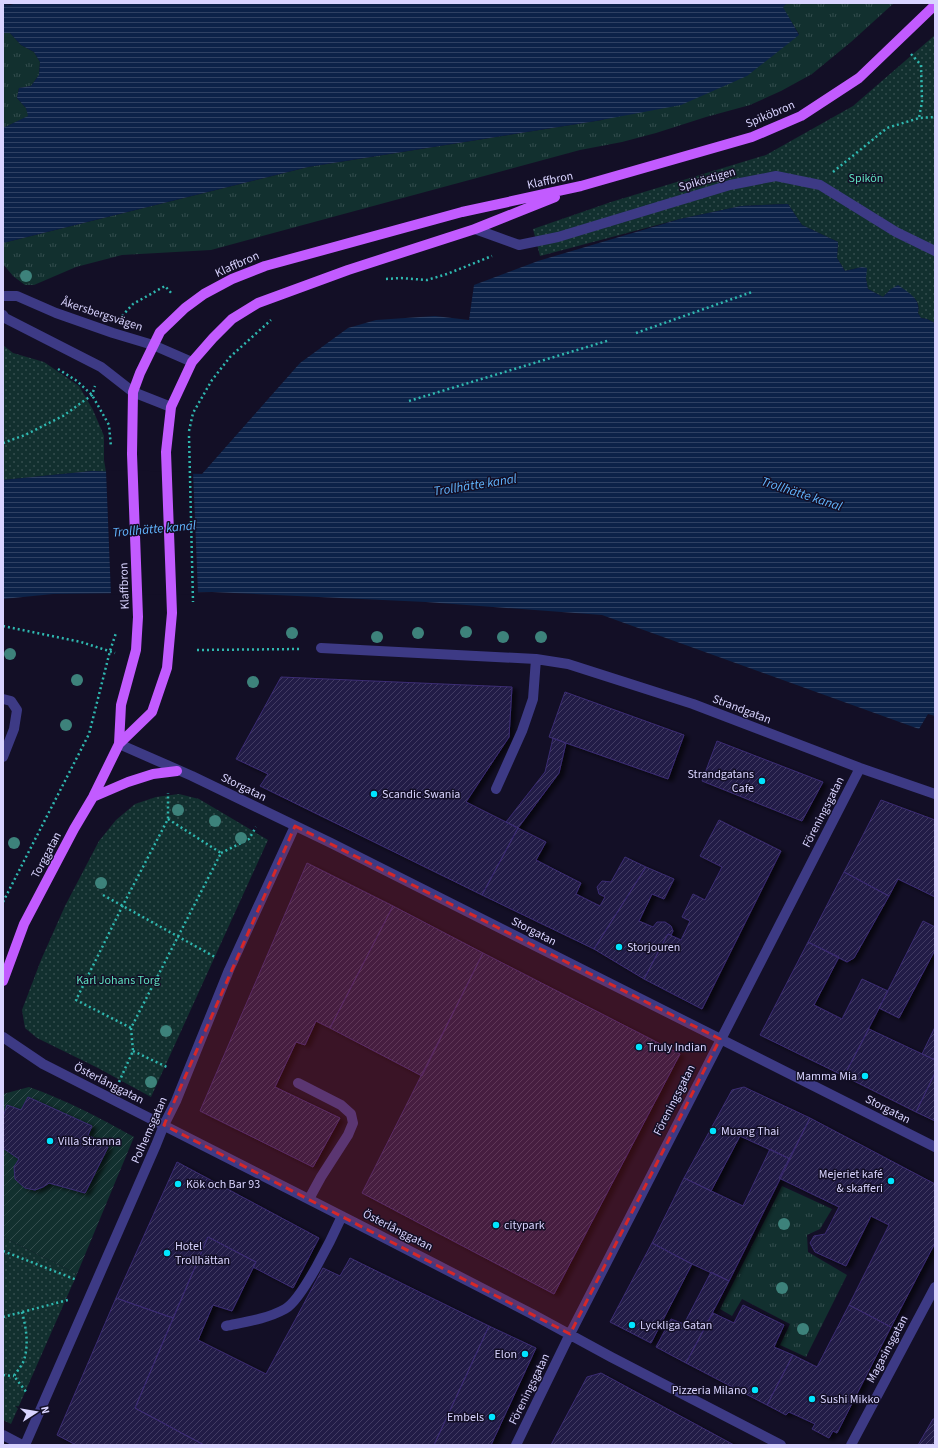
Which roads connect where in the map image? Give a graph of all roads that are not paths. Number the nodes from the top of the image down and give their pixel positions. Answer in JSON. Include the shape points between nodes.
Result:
{"nodes":[{"id":1,"x":934,"y":6,"type":"edge"},
{"id":2,"x":581,"y":186,"type":"junction"},
{"id":3,"x":475,"y":230,"type":"junction"},
{"id":4,"x":935,"y":251,"type":"edge"},
{"id":5,"x":3,"y":296,"type":"edge"},
{"id":6,"x":3,"y":315,"type":"edge"},
{"id":7,"x":153,"y":344,"type":"junction"},
{"id":8,"x":192,"y":362,"type":"junction"},
{"id":9,"x":133,"y":392,"type":"junction"},
{"id":10,"x":171,"y":407,"type":"junction"},
{"id":11,"x":172,"y":613,"type":"joint"},
{"id":12,"x":138,"y":618,"type":"joint"},
{"id":13,"x":321,"y":648,"type":"road end"},
{"id":14,"x":536,"y":659,"type":"junction"},
{"id":15,"x":3,"y":699,"type":"edge"},
{"id":16,"x":119,"y":744,"type":"junction"},
{"id":17,"x":3,"y":757,"type":"edge"},
{"id":18,"x":860,"y":768,"type":"junction"},
{"id":19,"x":177,"y":771,"type":"junction"},
{"id":20,"x":496,"y":789,"type":"dead end"},
{"id":21,"x":935,"y":794,"type":"edge"},
{"id":22,"x":93,"y":797,"type":"junction"},
{"id":23,"x":295,"y":826,"type":"junction"},
{"id":24,"x":3,"y":981,"type":"edge"},
{"id":25,"x":3,"y":1037,"type":"edge"},
{"id":26,"x":720,"y":1039,"type":"junction"},
{"id":27,"x":298,"y":1083,"type":"dead end"},
{"id":28,"x":164,"y":1125,"type":"junction"},
{"id":29,"x":935,"y":1147,"type":"edge"},
{"id":30,"x":309,"y":1199,"type":"junction"},
{"id":31,"x":342,"y":1216,"type":"junction"},
{"id":32,"x":935,"y":1287,"type":"edge"},
{"id":33,"x":226,"y":1326,"type":"dead end"},
{"id":34,"x":570,"y":1334,"type":"junction"},
{"id":35,"x":3,"y":1436,"type":"edge"},
{"id":36,"x":24,"y":1445,"type":"edge"},
{"id":37,"x":516,"y":1445,"type":"edge"},
{"id":38,"x":782,"y":1445,"type":"edge"},
{"id":39,"x":851,"y":1445,"type":"edge"}],
"edges":[{"from":1,"to":2,"type":"main road","name":"Spiköbron","via":[[859,78],[801,116],[752,137]]},
{"from":2,"to":3,"type":"main road","name":"Klaffbron"},
{"from":2,"to":7,"type":"main road","name":"Klaffbron","via":[[462,212],[265,266],[204,294],[160,332]]},
{"from":3,"to":4,"type":"street","name":"Spiköstigen","via":[[519,245],[558,237],[738,183],[776,176],[820,185],[896,232]]},
{"from":3,"to":8,"type":"main road","name":"Klaffbron","via":[[348,270],[258,303],[232,319]]},
{"from":5,"to":7,"type":"street","name":"Åkersbergsvägen","via":[[17,296],[56,313]]},
{"from":6,"to":9,"type":"street","via":[[101,368]]},
{"from":7,"to":8,"type":"street","name":"Åkersbergsvägen"},
{"from":7,"to":9,"type":"main road","name":"Klaffbron"},
{"from":8,"to":10,"type":"main road","name":"Klaffbron"},
{"from":9,"to":10,"type":"street"},
{"from":9,"to":12,"type":"main road","name":"Klaffbron","via":[[132,454]]},
{"from":10,"to":11,"type":"main road","name":"Klaffbron","via":[[166,452]]},
{"from":11,"to":16,"type":"main road","name":"Torggatan","via":[[166,668],[152,712]]},
{"from":12,"to":16,"type":"main road","name":"Torggatan","via":[[134,659],[121,705]]},
{"from":13,"to":14,"type":"street","name":"Strandgatan"},
{"from":14,"to":18,"type":"street","name":"Strandgatan","via":[[568,664],[693,704]]},
{"from":14,"to":20,"type":"street","via":[[533,699]]},
{"from":15,"to":17,"type":"street","via":[[11,702],[17,710],[14,729]]},
{"from":16,"to":19,"type":"street","name":"Storgatan"},
{"from":16,"to":22,"type":"main road","name":"Torggatan"},
{"from":18,"to":21,"type":"street","name":"Strandgatan"},
{"from":18,"to":26,"type":"street","name":"Föreningsgatan"},
{"from":19,"to":22,"type":"main road","via":[[153,774]]},
{"from":19,"to":23,"type":"street","name":"Storgatan"},
{"from":22,"to":24,"type":"main road","name":"Torggatan","via":[[24,924]]},
{"from":23,"to":26,"type":"street","name":"Storgatan"},
{"from":23,"to":28,"type":"street","name":"Polhemsgatan","via":[[229,970]]},
{"from":25,"to":28,"type":"street","name":"Österlånggatan","via":[[43,1064]]},
{"from":26,"to":29,"type":"street","name":"Storgatan"},
{"from":26,"to":34,"type":"street","name":"Föreningsgatan"},
{"from":27,"to":30,"type":"street","via":[[341,1104],[352,1114],[354,1123]]},
{"from":28,"to":30,"type":"street","name":"Österlånggatan"},
{"from":28,"to":36,"type":"street","name":"Polhemsgatan"},
{"from":30,"to":31,"type":"street","name":"Österlånggatan"},
{"from":31,"to":33,"type":"street","via":[[298,1295],[286,1309]]},
{"from":31,"to":34,"type":"street","name":"Österlånggatan"},
{"from":32,"to":39,"type":"street","name":"Magasinsgatan"},
{"from":34,"to":37,"type":"street","name":"Föreningsgatan"},
{"from":34,"to":38,"type":"street","name":"Österlånggatan"},
{"from":35,"to":36,"type":"street"}]}
